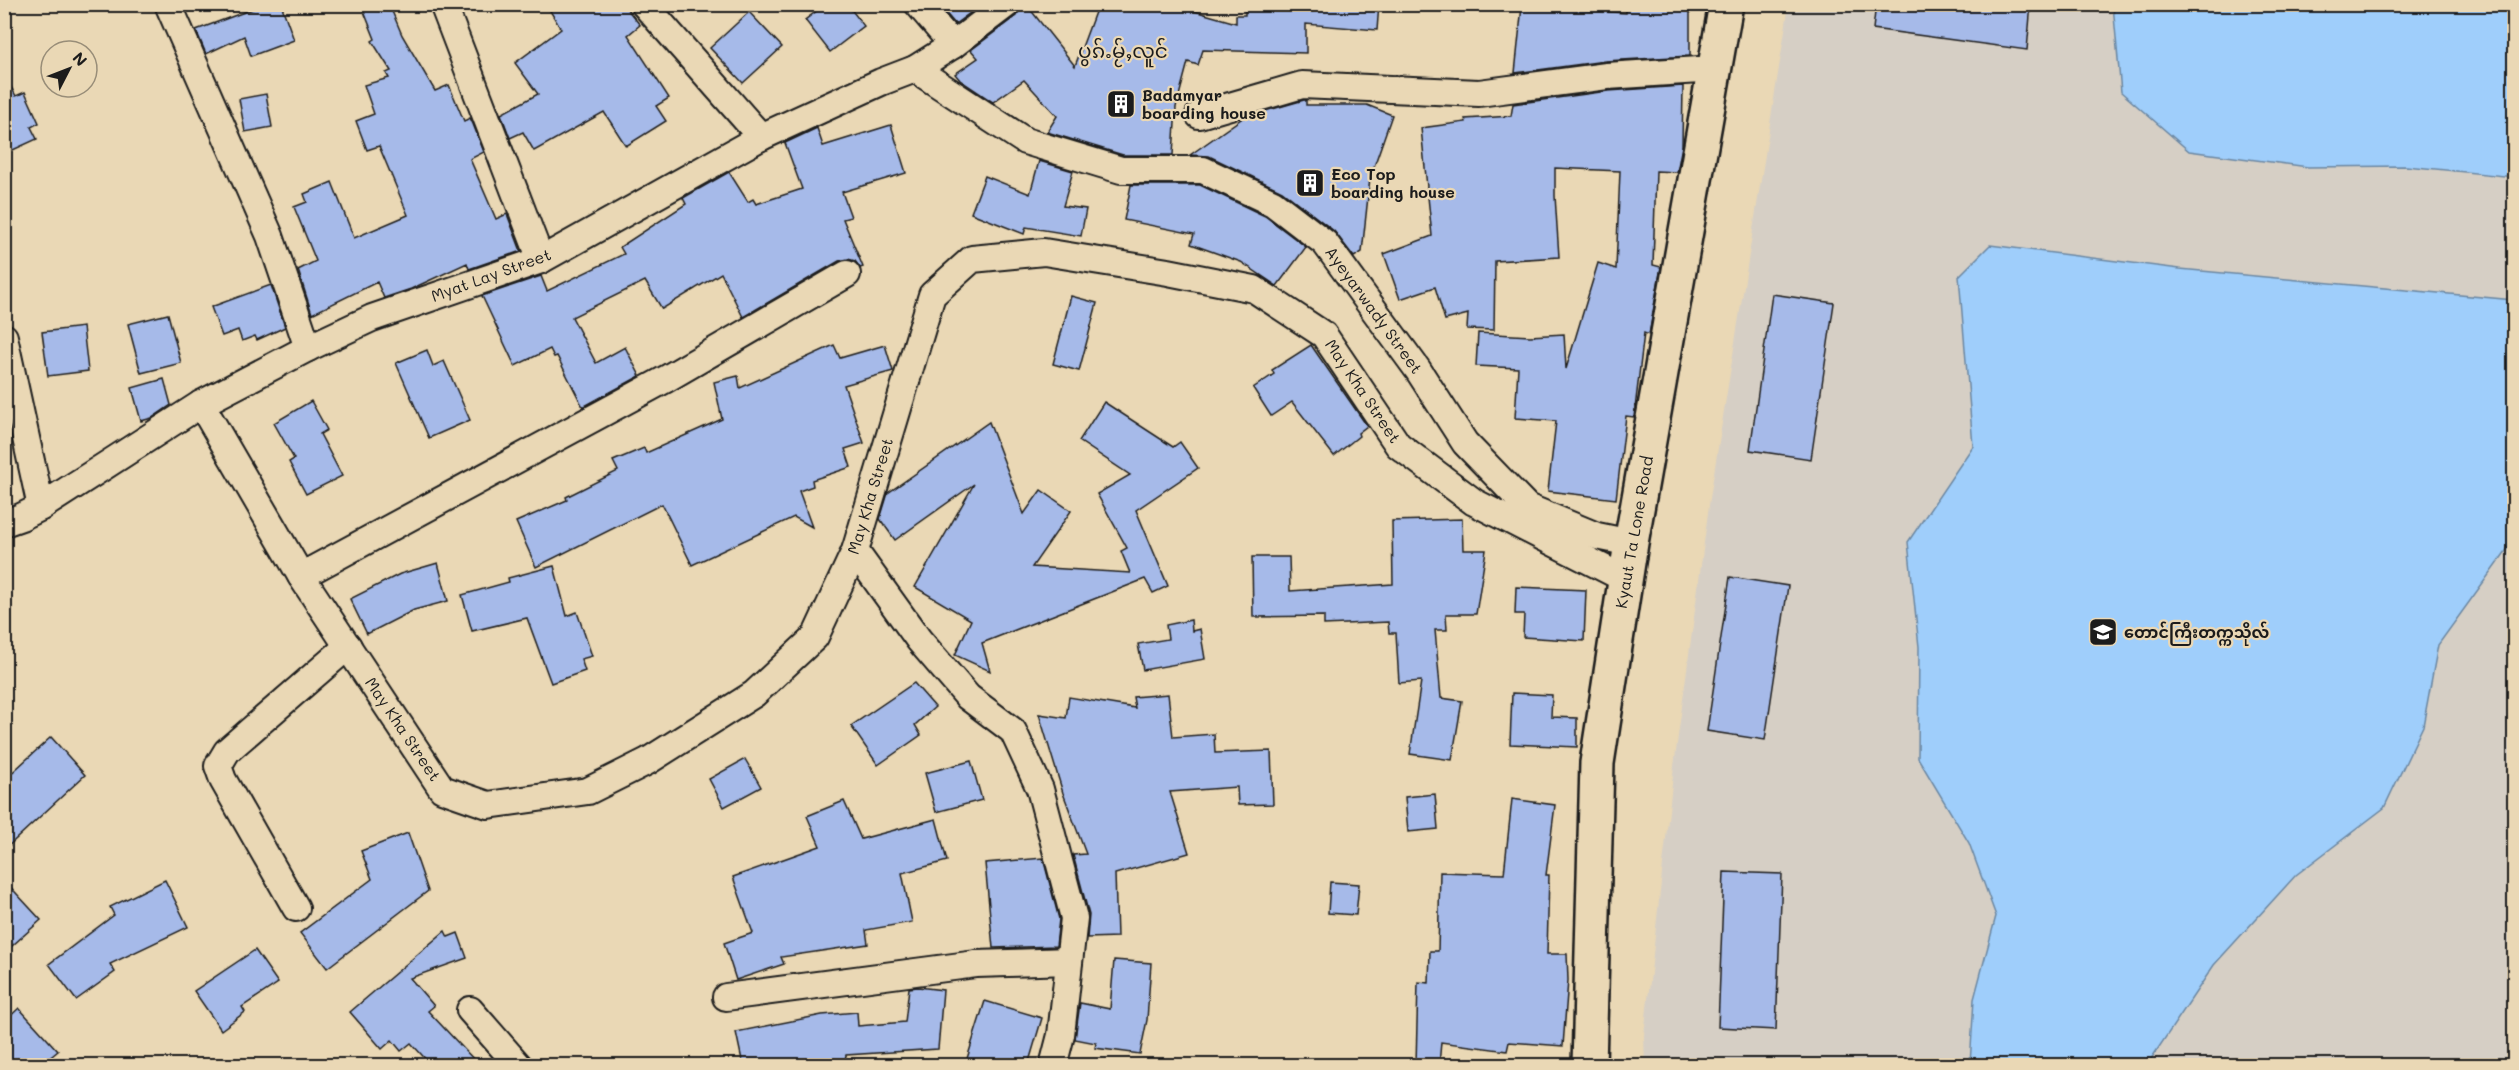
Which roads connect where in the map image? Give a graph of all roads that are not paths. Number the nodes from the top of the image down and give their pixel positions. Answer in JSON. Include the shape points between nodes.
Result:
{"nodes":[{"id":1,"x":168,"y":4,"type":"edge"},
{"id":2,"x":443,"y":4,"type":"edge"},
{"id":3,"x":644,"y":4,"type":"edge"},
{"id":4,"x":918,"y":4,"type":"edge"},
{"id":5,"x":1007,"y":4,"type":"edge"},
{"id":6,"x":1726,"y":4,"type":"edge"},
{"id":7,"x":953,"y":45,"type":"junction"},
{"id":8,"x":915,"y":69,"type":"junction"},
{"id":9,"x":1715,"y":69,"type":"junction"},
{"id":10,"x":1199,"y":115,"type":"dead end"},
{"id":11,"x":761,"y":137,"type":"junction"},
{"id":12,"x":541,"y":260,"type":"junction"},
{"id":13,"x":847,"y":274,"type":"dead end"},
{"id":14,"x":4,"y":337,"type":"edge"},
{"id":15,"x":308,"y":348,"type":"junction"},
{"id":16,"x":201,"y":404,"type":"junction"},
{"id":17,"x":40,"y":507,"type":"junction"},
{"id":18,"x":4,"y":523,"type":"edge"},
{"id":19,"x":1631,"y":543,"type":"junction"},
{"id":20,"x":855,"y":551,"type":"junction"},
{"id":21,"x":301,"y":576,"type":"junction"},
{"id":22,"x":1625,"y":579,"type":"junction"},
{"id":23,"x":348,"y":646,"type":"junction"},
{"id":24,"x":296,"y":908,"type":"dead end"},
{"id":25,"x":1069,"y":961,"type":"junction"},
{"id":26,"x":726,"y":997,"type":"dead end"},
{"id":27,"x":470,"y":1010,"type":"dead end"},
{"id":28,"x":510,"y":1062,"type":"edge"},
{"id":29,"x":1053,"y":1065,"type":"edge"},
{"id":30,"x":1589,"y":1065,"type":"edge"}],
"edges":[{"from":1,"to":15,"type":"street","via":[[270,236]]},
{"from":2,"to":12,"type":"street"},
{"from":3,"to":11,"type":"street"},
{"from":4,"to":7,"type":"street"},
{"from":5,"to":7,"type":"street","name":"Myat Lay Street"},
{"from":6,"to":9,"type":"main road","name":"Kyaut Ta Lone Road"},
{"from":7,"to":8,"type":"street","name":"Myat Lay Street"},
{"from":8,"to":11,"type":"street","name":"Myat Lay Street"},
{"from":8,"to":19,"type":"street","name":"Ayeyarwady Street","via":[[1025,141],[1121,170],[1203,170],[1273,203],[1325,243],[1418,370],[1465,443],[1527,507],[1597,536]]},
{"from":9,"to":10,"type":"street","via":[[1607,76],[1479,93],[1302,85]]},
{"from":9,"to":19,"type":"main road","name":"Kyaut Ta Lone Road"},
{"from":11,"to":12,"type":"street","name":"Myat Lay Street"},
{"from":12,"to":15,"type":"street","name":"Myat Lay Street","via":[[372,318]]},
{"from":13,"to":21,"type":"street","via":[[666,379]]},
{"from":14,"to":17,"type":"street"},
{"from":15,"to":16,"type":"street","name":"Myat Lay Street"},
{"from":16,"to":17,"type":"street","name":"Myat Lay Street"},
{"from":16,"to":21,"type":"street","name":"May Kha Street"},
{"from":17,"to":18,"type":"street","name":"Myat Lay Street"},
{"from":19,"to":22,"type":"main road","name":"Kyaut Ta Lone Road"},
{"from":20,"to":22,"type":"street","name":"May Kha Street","via":[[932,295],[972,259],[1044,252],[1254,289],[1324,335],[1398,445],[1474,502]]},
{"from":20,"to":23,"type":"street","name":"May Kha Street","via":[[815,637],[754,694],[648,761],[588,791],[488,805],[442,789]]},
{"from":20,"to":25,"type":"street","via":[[919,640],[968,697],[1013,731],[1040,789],[1074,918]]},
{"from":21,"to":23,"type":"street","name":"May Kha Street"},
{"from":22,"to":30,"type":"main road","name":"Kyaut Ta Lone Road","via":[[1597,763]]},
{"from":23,"to":24,"type":"street","via":[[227,751],[218,766]]},
{"from":25,"to":26,"type":"street","via":[[976,964]]},
{"from":25,"to":29,"type":"street","via":[[1061,1035]]},
{"from":27,"to":28,"type":"street"}]}
